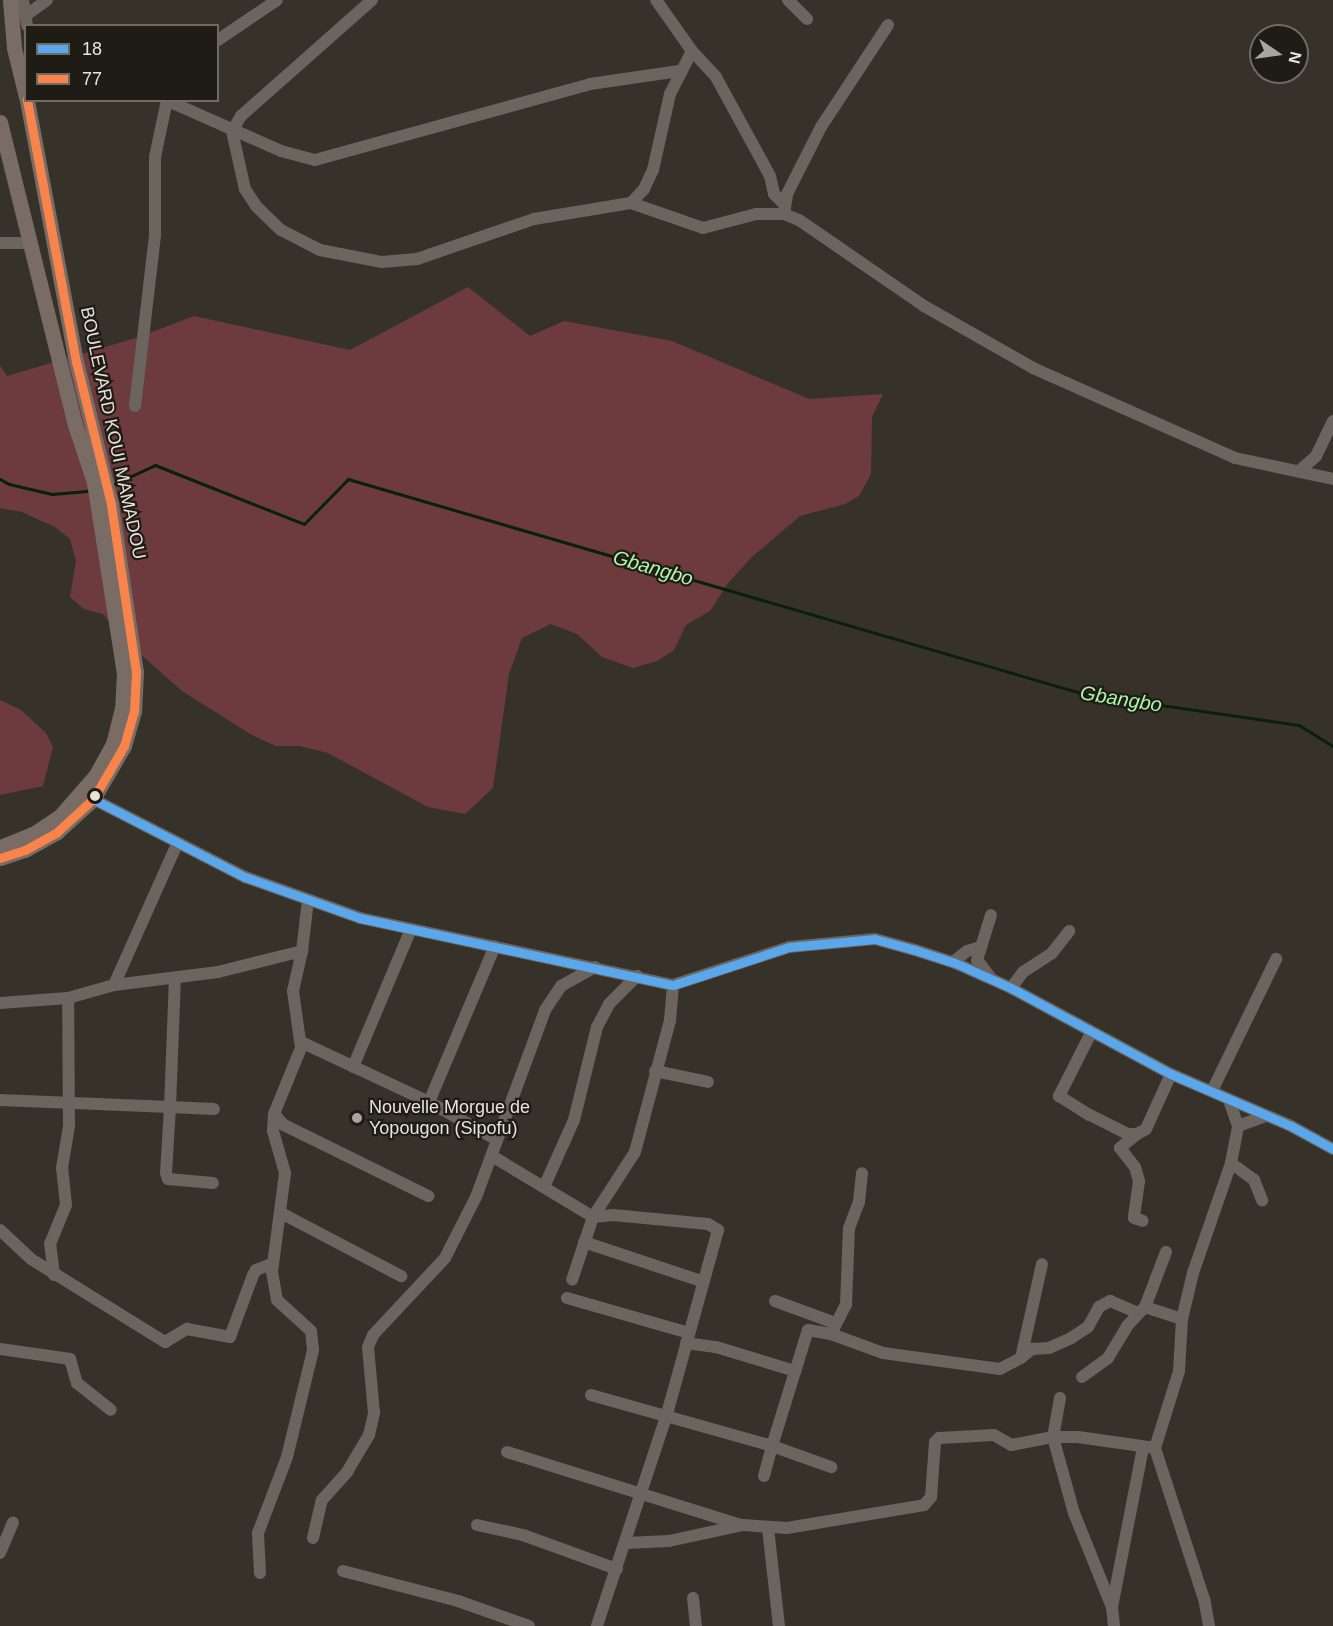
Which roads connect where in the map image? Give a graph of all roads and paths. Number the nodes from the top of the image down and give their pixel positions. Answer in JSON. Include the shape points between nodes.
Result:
{"nodes":[{"id":1,"x":23,"y":0,"type":"edge"},
{"id":2,"x":47,"y":0,"type":"edge"},
{"id":3,"x":277,"y":0,"type":"edge"},
{"id":4,"x":372,"y":0,"type":"edge"},
{"id":5,"x":656,"y":0,"type":"edge"},
{"id":6,"x":788,"y":0,"type":"edge"},
{"id":7,"x":6,"y":7,"type":"edge"},
{"id":8,"x":807,"y":19,"type":"dead end"},
{"id":9,"x":26,"y":21,"type":"edge"},
{"id":10,"x":888,"y":25,"type":"dead end"},
{"id":11,"x":219,"y":39,"type":"edge"},
{"id":12,"x":20,"y":48,"type":"edge"},
{"id":13,"x":692,"y":51,"type":"junction"},
{"id":14,"x":679,"y":71,"type":"junction"},
{"id":15,"x":24,"y":82,"type":"edge"},
{"id":16,"x":27,"y":102,"type":"edge"},
{"id":17,"x":166,"y":102,"type":"edge"},
{"id":18,"x":168,"y":102,"type":"edge"},
{"id":19,"x":0,"y":122,"type":"edge"},
{"id":20,"x":232,"y":131,"type":"junction"},
{"id":21,"x":0,"y":140,"type":"edge"},
{"id":22,"x":11,"y":169,"type":"junction"},
{"id":23,"x":631,"y":203,"type":"junction"},
{"id":24,"x":784,"y":209,"type":"junction"},
{"id":25,"x":0,"y":243,"type":"edge"},
{"id":26,"x":29,"y":243,"type":"junction"},
{"id":27,"x":135,"y":406,"type":"dead end"},
{"id":28,"x":1333,"y":421,"type":"edge"},
{"id":29,"x":1304,"y":467,"type":"junction"},
{"id":30,"x":1333,"y":479,"type":"edge"},
{"id":31,"x":100,"y":480,"type":"junction"},
{"id":32,"x":105,"y":505,"type":"junction"},
{"id":33,"x":93,"y":799,"type":"junction"},
{"id":34,"x":177,"y":844,"type":"junction"},
{"id":35,"x":0,"y":847,"type":"edge"},
{"id":36,"x":0,"y":858,"type":"edge"},
{"id":37,"x":308,"y":900,"type":"junction"},
{"id":38,"x":991,"y":915,"type":"dead end"},
{"id":39,"x":411,"y":929,"type":"junction"},
{"id":40,"x":1069,"y":931,"type":"dead end"},
{"id":41,"x":495,"y":946,"type":"junction"},
{"id":42,"x":981,"y":947,"type":"junction"},
{"id":43,"x":302,"y":951,"type":"junction"},
{"id":44,"x":1276,"y":959,"type":"dead end"},
{"id":45,"x":953,"y":962,"type":"junction"},
{"id":46,"x":595,"y":967,"type":"junction"},
{"id":47,"x":637,"y":975,"type":"junction"},
{"id":48,"x":175,"y":978,"type":"junction"},
{"id":49,"x":990,"y":978,"type":"junction"},
{"id":50,"x":114,"y":985,"type":"junction"},
{"id":51,"x":673,"y":985,"type":"junction"},
{"id":52,"x":1011,"y":988,"type":"junction"},
{"id":53,"x":68,"y":998,"type":"junction"},
{"id":54,"x":0,"y":1003,"type":"edge"},
{"id":55,"x":1090,"y":1033,"type":"junction"},
{"id":56,"x":301,"y":1042,"type":"junction"},
{"id":57,"x":353,"y":1067,"type":"junction"},
{"id":58,"x":655,"y":1071,"type":"junction"},
{"id":59,"x":1171,"y":1074,"type":"junction"},
{"id":60,"x":708,"y":1082,"type":"dead end"},
{"id":61,"x":1212,"y":1091,"type":"junction"},
{"id":62,"x":0,"y":1100,"type":"edge"},
{"id":63,"x":1229,"y":1100,"type":"junction"},
{"id":64,"x":429,"y":1102,"type":"junction"},
{"id":65,"x":69,"y":1103,"type":"junction"},
{"id":66,"x":170,"y":1107,"type":"junction"},
{"id":67,"x":214,"y":1109,"type":"dead end"},
{"id":68,"x":274,"y":1114,"type":"junction"},
{"id":69,"x":1266,"y":1116,"type":"junction"},
{"id":70,"x":1238,"y":1126,"type":"junction"},
{"id":71,"x":1137,"y":1134,"type":"junction"},
{"id":72,"x":497,"y":1140,"type":"junction"},
{"id":73,"x":1333,"y":1149,"type":"edge"},
{"id":74,"x":492,"y":1156,"type":"junction"},
{"id":75,"x":1231,"y":1163,"type":"junction"},
{"id":76,"x":862,"y":1173,"type":"dead end"},
{"id":77,"x":213,"y":1183,"type":"dead end"},
{"id":78,"x":544,"y":1187,"type":"junction"},
{"id":79,"x":428,"y":1196,"type":"dead end"},
{"id":80,"x":1262,"y":1200,"type":"dead end"},
{"id":81,"x":281,"y":1213,"type":"junction"},
{"id":82,"x":593,"y":1217,"type":"junction"},
{"id":83,"x":1143,"y":1221,"type":"dead end"},
{"id":84,"x":0,"y":1230,"type":"edge"},
{"id":85,"x":584,"y":1242,"type":"junction"},
{"id":86,"x":1166,"y":1252,"type":"dead end"},
{"id":87,"x":272,"y":1264,"type":"junction"},
{"id":88,"x":1042,"y":1264,"type":"dead end"},
{"id":89,"x":54,"y":1275,"type":"junction"},
{"id":90,"x":401,"y":1276,"type":"dead end"},
{"id":91,"x":572,"y":1280,"type":"dead end"},
{"id":92,"x":704,"y":1282,"type":"junction"},
{"id":93,"x":567,"y":1298,"type":"dead end"},
{"id":94,"x":775,"y":1300,"type":"dead end"},
{"id":95,"x":1141,"y":1310,"type":"junction"},
{"id":96,"x":1182,"y":1319,"type":"junction"},
{"id":97,"x":833,"y":1329,"type":"junction"},
{"id":98,"x":688,"y":1338,"type":"junction"},
{"id":99,"x":0,"y":1349,"type":"edge"},
{"id":100,"x":1021,"y":1358,"type":"junction"},
{"id":101,"x":795,"y":1371,"type":"junction"},
{"id":102,"x":1082,"y":1377,"type":"dead end"},
{"id":103,"x":591,"y":1395,"type":"dead end"},
{"id":104,"x":1060,"y":1398,"type":"dead end"},
{"id":105,"x":111,"y":1410,"type":"dead end"},
{"id":106,"x":666,"y":1417,"type":"junction"},
{"id":107,"x":1053,"y":1437,"type":"junction"},
{"id":108,"x":772,"y":1446,"type":"junction"},
{"id":109,"x":1149,"y":1448,"type":"junction"},
{"id":110,"x":507,"y":1452,"type":"dead end"},
{"id":111,"x":831,"y":1467,"type":"dead end"},
{"id":112,"x":764,"y":1476,"type":"dead end"},
{"id":113,"x":641,"y":1494,"type":"junction"},
{"id":114,"x":13,"y":1523,"type":"dead end"},
{"id":115,"x":477,"y":1525,"type":"dead end"},
{"id":116,"x":743,"y":1525,"type":"junction"},
{"id":117,"x":768,"y":1528,"type":"junction"},
{"id":118,"x":313,"y":1538,"type":"dead end"},
{"id":119,"x":626,"y":1543,"type":"junction"},
{"id":120,"x":0,"y":1553,"type":"edge"},
{"id":121,"x":617,"y":1569,"type":"junction"},
{"id":122,"x":343,"y":1571,"type":"dead end"},
{"id":123,"x":260,"y":1573,"type":"dead end"},
{"id":124,"x":693,"y":1598,"type":"dead end"},
{"id":125,"x":1112,"y":1606,"type":"junction"},
{"id":126,"x":529,"y":1626,"type":"edge"},
{"id":127,"x":597,"y":1626,"type":"edge"},
{"id":128,"x":696,"y":1626,"type":"edge"},
{"id":129,"x":779,"y":1626,"type":"edge"},
{"id":130,"x":1114,"y":1626,"type":"edge"},
{"id":131,"x":1209,"y":1626,"type":"edge"}],
"edges":[{"from":1,"to":9,"type":"street"},
{"from":2,"to":9,"type":"street"},
{"from":3,"to":11,"type":"street"},
{"from":4,"to":20,"type":"street","via":[[241,116]]},
{"from":5,"to":13,"type":"street"},
{"from":6,"to":8,"type":"street"},
{"from":7,"to":12,"type":"main road","name":"BOULEVARD KOUI MAMADOU"},
{"from":10,"to":24,"type":"street","via":[[840,93]]},
{"from":12,"to":15,"type":"main road","name":"BOULEVARD KOUI MAMADOU"},
{"from":13,"to":14,"type":"street"},
{"from":13,"to":24,"type":"street","via":[[716,77]]},
{"from":14,"to":20,"type":"street","via":[[580,86],[315,160]]},
{"from":14,"to":23,"type":"street","via":[[653,170],[644,189]]},
{"from":16,"to":31,"type":"main road","name":"BOULEVARD KOUI MAMADOU"},
{"from":17,"to":27,"type":"street","via":[[155,158],[155,236]]},
{"from":18,"to":20,"type":"street"},
{"from":19,"to":22,"type":"main road","name":"BOULEVARD KOUI MAMADOU"},
{"from":20,"to":23,"type":"street","via":[[245,189],[256,206],[281,230],[320,250],[348,258],[382,262],[417,259],[534,219]]},
{"from":21,"to":22,"type":"street"},
{"from":22,"to":26,"type":"main road","name":"BOULEVARD KOUI MAMADOU"},
{"from":23,"to":24,"type":"street","via":[[702,228]]},
{"from":24,"to":29,"type":"street","via":[[924,306],[1033,368],[1226,455]]},
{"from":25,"to":26,"type":"street"},
{"from":26,"to":31,"type":"main road","name":"BOULEVARD KOUI MAMADOU","via":[[75,425]]},
{"from":28,"to":29,"type":"street"},
{"from":29,"to":30,"type":"street"},
{"from":31,"to":32,"type":"main road","name":"BOULEVARD KOUI MAMADOU"},
{"from":32,"to":33,"type":"main road","name":"BOULEVARD KOUI MAMADOU","via":[[136,672],[134,712],[124,746]]},
{"from":32,"to":35,"type":"main road","name":"BOULEVARD KOUI MAMADOU","via":[[124,673],[122,708],[113,744],[95,776],[60,816],[35,833]]},
{"from":33,"to":34,"type":"street"},
{"from":33,"to":36,"type":"main road","name":"BOULEVARD KOUI MAMADOU","via":[[57,832],[25,850]]},
{"from":34,"to":37,"type":"street","via":[[245,877]]},
{"from":34,"to":50,"type":"street"},
{"from":37,"to":39,"type":"street","via":[[360,918]]},
{"from":37,"to":43,"type":"street"},
{"from":38,"to":42,"type":"street"},
{"from":39,"to":41,"type":"street"},
{"from":39,"to":57,"type":"street"},
{"from":40,"to":52,"type":"street","via":[[1052,953],[1023,972]]},
{"from":41,"to":46,"type":"street"},
{"from":41,"to":64,"type":"street"},
{"from":42,"to":45,"type":"street","via":[[967,951]]},
{"from":42,"to":49,"type":"street","via":[[977,960]]},
{"from":43,"to":48,"type":"street","via":[[218,972]]},
{"from":43,"to":56,"type":"street","via":[[293,991]]},
{"from":44,"to":61,"type":"street"},
{"from":45,"to":49,"type":"street"},
{"from":45,"to":51,"type":"street","via":[[874,939],[849,939],[789,947]]},
{"from":46,"to":47,"type":"street"},
{"from":46,"to":72,"type":"street","via":[[561,986],[545,1010]]},
{"from":47,"to":51,"type":"street"},
{"from":47,"to":78,"type":"street","via":[[609,1004],[597,1027],[574,1120]]},
{"from":48,"to":50,"type":"street"},
{"from":48,"to":66,"type":"street"},
{"from":49,"to":52,"type":"street"},
{"from":50,"to":53,"type":"street"},
{"from":51,"to":58,"type":"street","via":[[670,1020]]},
{"from":52,"to":55,"type":"street"},
{"from":53,"to":54,"type":"street"},
{"from":53,"to":65,"type":"street"},
{"from":55,"to":59,"type":"street"},
{"from":55,"to":71,"type":"street","via":[[1059,1096],[1119,1129]]},
{"from":56,"to":57,"type":"street"},
{"from":56,"to":68,"type":"street","via":[[298,1059]]},
{"from":57,"to":64,"type":"street"},
{"from":58,"to":60,"type":"street"},
{"from":58,"to":82,"type":"street","via":[[634,1152]]},
{"from":59,"to":61,"type":"street"},
{"from":59,"to":71,"type":"street","via":[[1146,1129]]},
{"from":61,"to":63,"type":"street"},
{"from":62,"to":65,"type":"street"},
{"from":63,"to":69,"type":"street"},
{"from":63,"to":70,"type":"street"},
{"from":64,"to":72,"type":"street"},
{"from":65,"to":66,"type":"street"},
{"from":65,"to":89,"type":"street","via":[[62,1168],[66,1205],[50,1244]]},
{"from":66,"to":67,"type":"street"},
{"from":66,"to":77,"type":"street","via":[[168,1179]]},
{"from":68,"to":79,"type":"street","via":[[284,1125]]},
{"from":68,"to":81,"type":"street","via":[[273,1131],[285,1173]]},
{"from":69,"to":70,"type":"street"},
{"from":69,"to":73,"type":"street"},
{"from":70,"to":75,"type":"street"},
{"from":71,"to":83,"type":"street","via":[[1120,1148],[1135,1167],[1138,1181],[1134,1218]]},
{"from":72,"to":74,"type":"street"},
{"from":74,"to":78,"type":"street"},
{"from":74,"to":118,"type":"street","via":[[445,1258],[373,1335],[368,1347],[374,1413],[369,1435],[347,1472],[322,1500]]},
{"from":75,"to":80,"type":"street","via":[[1254,1180]]},
{"from":75,"to":96,"type":"street","via":[[1192,1273]]},
{"from":76,"to":97,"type":"street","via":[[859,1202],[849,1228],[845,1314]]},
{"from":78,"to":82,"type":"street"},
{"from":81,"to":87,"type":"street"},
{"from":81,"to":90,"type":"street"},
{"from":82,"to":85,"type":"street"},
{"from":82,"to":92,"type":"street","via":[[613,1215],[714,1227],[718,1230]]},
{"from":84,"to":89,"type":"street"},
{"from":85,"to":91,"type":"street"},
{"from":85,"to":92,"type":"street"},
{"from":86,"to":95,"type":"street"},
{"from":87,"to":89,"type":"street","via":[[253,1275],[230,1337],[188,1329],[165,1342]]},
{"from":87,"to":123,"type":"street","via":[[277,1300],[310,1331],[313,1350],[287,1457],[258,1533]]},
{"from":88,"to":100,"type":"street"},
{"from":92,"to":98,"type":"street"},
{"from":93,"to":98,"type":"street"},
{"from":94,"to":97,"type":"street"},
{"from":95,"to":96,"type":"street"},
{"from":95,"to":100,"type":"street","via":[[1110,1301],[1099,1307],[1088,1327],[1071,1338],[1049,1348],[1032,1349]]},
{"from":95,"to":102,"type":"street","via":[[1108,1358]]},
{"from":96,"to":109,"type":"street","via":[[1179,1371]]},
{"from":97,"to":100,"type":"street","via":[[884,1353],[994,1371]]},
{"from":97,"to":101,"type":"street","via":[[808,1330]]},
{"from":98,"to":101,"type":"street"},
{"from":98,"to":106,"type":"street"},
{"from":99,"to":105,"type":"street","via":[[70,1359],[77,1383]]},
{"from":101,"to":108,"type":"street"},
{"from":103,"to":106,"type":"street"},
{"from":104,"to":107,"type":"street"},
{"from":106,"to":108,"type":"street"},
{"from":106,"to":113,"type":"street"},
{"from":107,"to":109,"type":"street","via":[[1103,1439]]},
{"from":107,"to":117,"type":"street","via":[[1011,1445],[994,1435],[939,1438],[934,1442],[931,1497],[924,1505]]},
{"from":107,"to":125,"type":"street","via":[[1074,1513]]},
{"from":108,"to":111,"type":"street"},
{"from":108,"to":112,"type":"street"},
{"from":109,"to":125,"type":"street"},
{"from":109,"to":131,"type":"street","via":[[1204,1599]]},
{"from":110,"to":113,"type":"street"},
{"from":113,"to":116,"type":"street"},
{"from":113,"to":119,"type":"street"},
{"from":114,"to":120,"type":"street"},
{"from":115,"to":121,"type":"street","via":[[523,1535]]},
{"from":116,"to":117,"type":"street"},
{"from":116,"to":119,"type":"street","via":[[669,1541]]},
{"from":117,"to":129,"type":"street"},
{"from":119,"to":121,"type":"street"},
{"from":121,"to":127,"type":"street"},
{"from":122,"to":126,"type":"street","via":[[458,1601]]},
{"from":124,"to":128,"type":"street"},
{"from":125,"to":130,"type":"street"}]}
